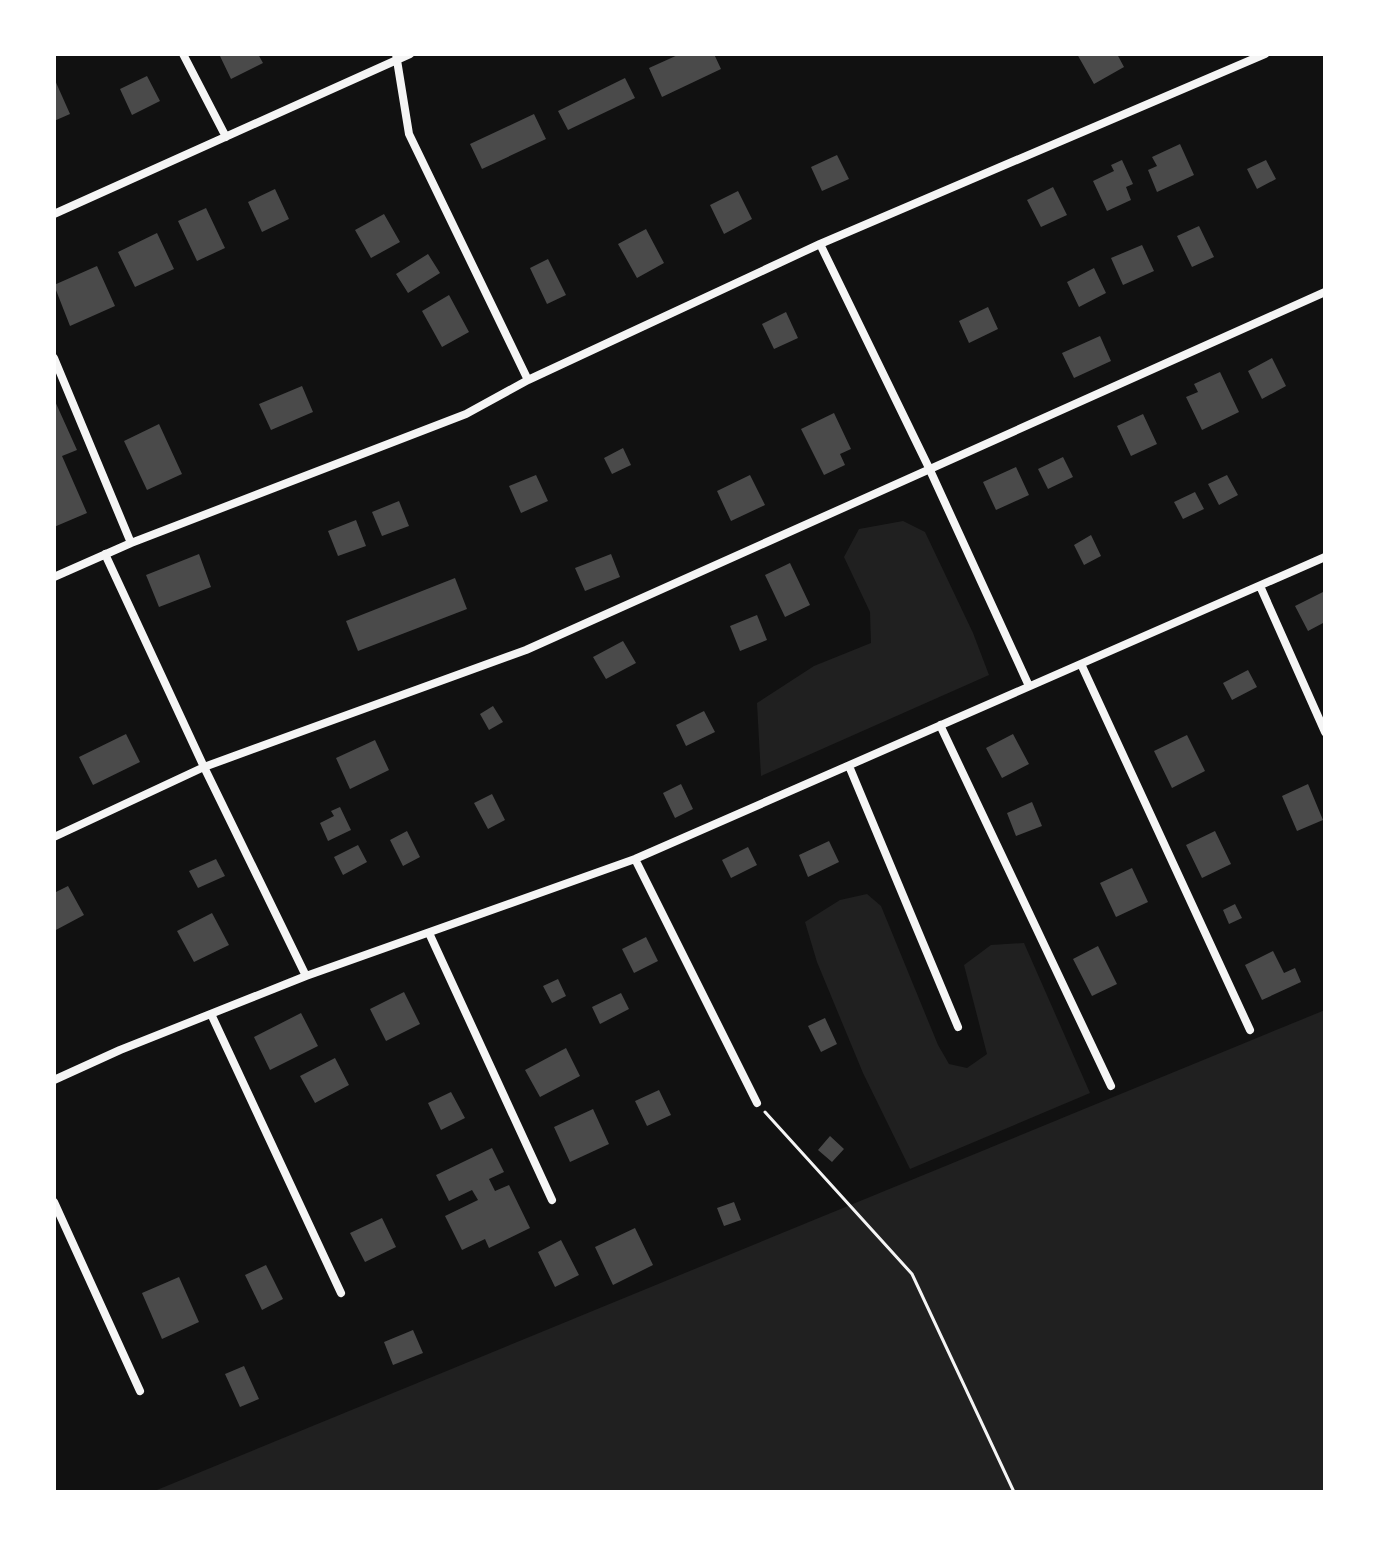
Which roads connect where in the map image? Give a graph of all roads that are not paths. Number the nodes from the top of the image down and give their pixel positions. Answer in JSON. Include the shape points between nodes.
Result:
{"nodes":[{"id":1,"x":183,"y":54,"type":"edge"},
{"id":2,"x":410,"y":54,"type":"edge"},
{"id":3,"x":1265,"y":54,"type":"edge"},
{"id":4,"x":397,"y":57,"type":"edge"},
{"id":5,"x":226,"y":137,"type":"junction"},
{"id":6,"x":54,"y":214,"type":"edge"},
{"id":7,"x":820,"y":244,"type":"junction"},
{"id":8,"x":1325,"y":292,"type":"edge"},
{"id":9,"x":54,"y":358,"type":"edge"},
{"id":10,"x":528,"y":380,"type":"junction"},
{"id":11,"x":929,"y":468,"type":"junction"},
{"id":12,"x":131,"y":543,"type":"junction"},
{"id":13,"x":105,"y":554,"type":"junction"},
{"id":14,"x":1325,"y":557,"type":"edge"},
{"id":15,"x":54,"y":577,"type":"edge"},
{"id":16,"x":1260,"y":586,"type":"junction"},
{"id":17,"x":1081,"y":664,"type":"junction"},
{"id":18,"x":1029,"y":686,"type":"junction"},
{"id":19,"x":940,"y":725,"type":"junction"},
{"id":20,"x":1325,"y":732,"type":"edge"},
{"id":21,"x":849,"y":766,"type":"junction"},
{"id":22,"x":204,"y":767,"type":"junction"},
{"id":23,"x":54,"y":837,"type":"edge"},
{"id":24,"x":635,"y":859,"type":"junction"},
{"id":25,"x":429,"y":933,"type":"junction"},
{"id":26,"x":306,"y":976,"type":"junction"},
{"id":27,"x":211,"y":1014,"type":"junction"},
{"id":28,"x":958,"y":1027,"type":"dead end"},
{"id":29,"x":1250,"y":1030,"type":"dead end"},
{"id":30,"x":54,"y":1080,"type":"edge"},
{"id":31,"x":1111,"y":1086,"type":"dead end"},
{"id":32,"x":757,"y":1103,"type":"road end"},
{"id":33,"x":552,"y":1200,"type":"dead end"},
{"id":34,"x":54,"y":1202,"type":"edge"},
{"id":35,"x":341,"y":1293,"type":"dead end"},
{"id":36,"x":140,"y":1391,"type":"dead end"}],
"edges":[{"from":1,"to":5,"type":"street"},
{"from":2,"to":4,"type":"street"},
{"from":3,"to":7,"type":"street"},
{"from":4,"to":5,"type":"street"},
{"from":4,"to":10,"type":"street","via":[[409,134]]},
{"from":5,"to":6,"type":"street"},
{"from":7,"to":10,"type":"street"},
{"from":7,"to":11,"type":"street"},
{"from":8,"to":11,"type":"street"},
{"from":9,"to":12,"type":"street"},
{"from":10,"to":12,"type":"street","via":[[466,414]]},
{"from":11,"to":18,"type":"street"},
{"from":11,"to":22,"type":"street","via":[[526,650]]},
{"from":12,"to":13,"type":"street"},
{"from":13,"to":15,"type":"street"},
{"from":13,"to":22,"type":"street"},
{"from":14,"to":16,"type":"street"},
{"from":16,"to":17,"type":"street"},
{"from":16,"to":20,"type":"street"},
{"from":17,"to":18,"type":"street"},
{"from":17,"to":29,"type":"street"},
{"from":18,"to":19,"type":"street"},
{"from":19,"to":21,"type":"street"},
{"from":19,"to":31,"type":"street"},
{"from":21,"to":24,"type":"street"},
{"from":21,"to":28,"type":"street"},
{"from":22,"to":23,"type":"street"},
{"from":22,"to":26,"type":"street"},
{"from":24,"to":25,"type":"street"},
{"from":24,"to":32,"type":"street"},
{"from":25,"to":26,"type":"street"},
{"from":25,"to":33,"type":"street"},
{"from":26,"to":27,"type":"street"},
{"from":27,"to":30,"type":"street"},
{"from":27,"to":35,"type":"street"},
{"from":34,"to":36,"type":"street"}]}
